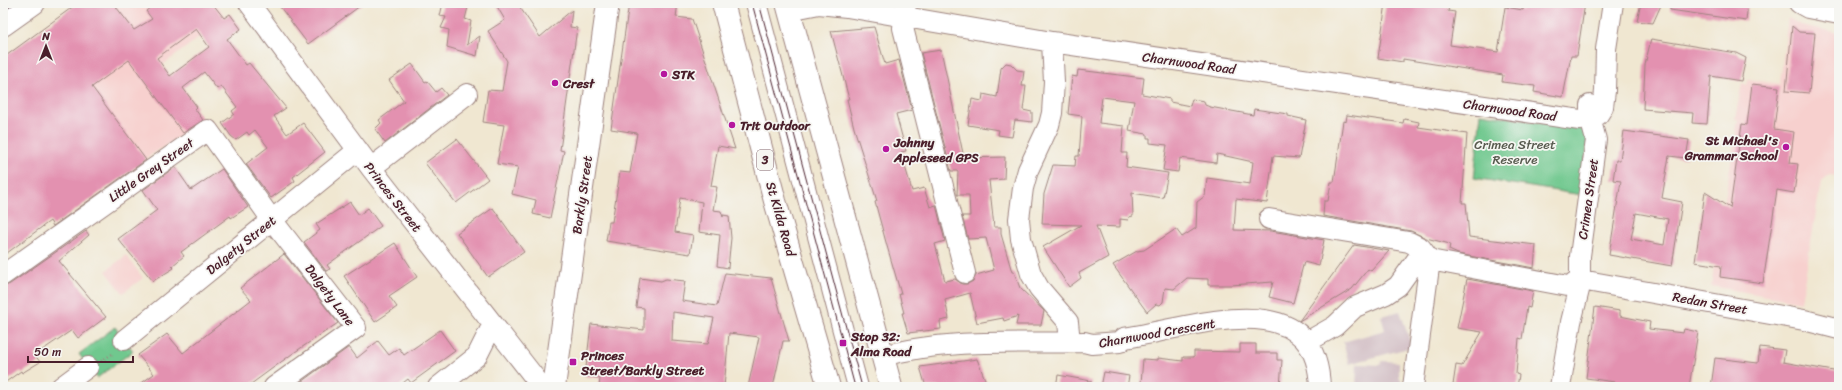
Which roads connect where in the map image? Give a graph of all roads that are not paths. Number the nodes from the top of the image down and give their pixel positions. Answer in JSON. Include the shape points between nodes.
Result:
{"nodes":[{"id":1,"x":34,"y":3,"type":"edge"},
{"id":2,"x":249,"y":3,"type":"edge"},
{"id":3,"x":608,"y":3,"type":"edge"},
{"id":4,"x":723,"y":3,"type":"edge"},
{"id":5,"x":756,"y":3,"type":"edge"},
{"id":6,"x":1612,"y":3,"type":"edge"},
{"id":7,"x":1800,"y":3,"type":"edge"},
{"id":8,"x":788,"y":7,"type":"edge"},
{"id":9,"x":905,"y":9,"type":"edge"},
{"id":10,"x":1839,"y":14,"type":"edge"},
{"id":11,"x":3,"y":26,"type":"edge"},
{"id":12,"x":1052,"y":42,"type":"junction"},
{"id":13,"x":467,"y":94,"type":"dead end"},
{"id":14,"x":1593,"y":129,"type":"junction"},
{"id":15,"x":358,"y":150,"type":"junction"},
{"id":16,"x":370,"y":168,"type":"junction"},
{"id":17,"x":1269,"y":219,"type":"dead end"},
{"id":18,"x":272,"y":220,"type":"junction"},
{"id":19,"x":1424,"y":259,"type":"junction"},
{"id":20,"x":964,"y":273,"type":"dead end"},
{"id":21,"x":1579,"y":274,"type":"junction"},
{"id":22,"x":3,"y":275,"type":"edge"},
{"id":23,"x":493,"y":324,"type":"junction"},
{"id":24,"x":1822,"y":325,"type":"edge"},
{"id":25,"x":124,"y":340,"type":"road end"},
{"id":26,"x":1077,"y":342,"type":"junction"},
{"id":27,"x":1307,"y":342,"type":"junction"},
{"id":28,"x":883,"y":356,"type":"junction"},
{"id":29,"x":88,"y":367,"type":"road end"},
{"id":30,"x":61,"y":387,"type":"edge"},
{"id":31,"x":274,"y":387,"type":"edge"},
{"id":32,"x":438,"y":387,"type":"edge"},
{"id":33,"x":542,"y":387,"type":"edge"},
{"id":34,"x":554,"y":387,"type":"edge"},
{"id":35,"x":829,"y":387,"type":"edge"},
{"id":36,"x":858,"y":387,"type":"edge"},
{"id":37,"x":891,"y":387,"type":"edge"},
{"id":38,"x":1320,"y":387,"type":"edge"},
{"id":39,"x":1413,"y":387,"type":"edge"},
{"id":40,"x":1560,"y":387,"type":"edge"}],
"edges":[{"from":1,"to":11,"type":"main road"},
{"from":2,"to":15,"type":"street","name":"Princes Street"},
{"from":3,"to":34,"type":"main road","name":"Barkly Street"},
{"from":4,"to":35,"type":"main road","name":"St Kilda Road","number":"3","via":[[775,201]]},
{"from":5,"to":36,"type":"street"},
{"from":6,"to":14,"type":"street","via":[[1606,49],[1603,107]]},
{"from":7,"to":10,"type":"street","via":[[1808,8]]},
{"from":8,"to":9,"type":"street","name":"Charnwood Road","via":[[819,4]]},
{"from":8,"to":28,"type":"main road"},
{"from":9,"to":12,"type":"street","name":"Charnwood Road"},
{"from":9,"to":20,"type":"street","via":[[903,28]]},
{"from":12,"to":14,"type":"street","name":"Charnwood Road","via":[[1580,120]]},
{"from":12,"to":26,"type":"street","via":[[1052,113],[1028,170],[1019,219],[1025,258],[1031,274],[1048,298],[1078,317],[1082,325]]},
{"from":13,"to":16,"type":"street"},
{"from":14,"to":21,"type":"street","name":"Crimea Street"},
{"from":15,"to":16,"type":"street","name":"Princes Street"},
{"from":15,"to":18,"type":"street","name":"Dalgety Street"},
{"from":16,"to":23,"type":"street","name":"Princes Street"},
{"from":17,"to":19,"type":"street","via":[[1409,242],[1421,248]]},
{"from":18,"to":22,"type":"street","name":"Little Grey Street","via":[[208,130]]},
{"from":18,"to":25,"type":"street","name":"Dalgety Street"},
{"from":18,"to":31,"type":"street","name":"Dalgety Lane","via":[[356,328]]},
{"from":19,"to":21,"type":"street","name":"Redan Street"},
{"from":19,"to":27,"type":"street","via":[[1398,286],[1386,294],[1355,306],[1335,326]]},
{"from":19,"to":39,"type":"street"},
{"from":21,"to":24,"type":"street","name":"Redan Street"},
{"from":21,"to":40,"type":"street","name":"Crimea Street"},
{"from":23,"to":32,"type":"street","via":[[476,356]]},
{"from":23,"to":33,"type":"street","name":"Princes Street"},
{"from":26,"to":27,"type":"street","name":"Charnwood Crescent","via":[[1120,342],[1124,338],[1194,325],[1258,319],[1272,320],[1287,326]]},
{"from":26,"to":28,"type":"street","name":"Charnwood Crescent","via":[[933,346],[911,348]]},
{"from":27,"to":38,"type":"street","name":"Charnwood Crescent","via":[[1316,363]]},
{"from":28,"to":37,"type":"main road"},
{"from":29,"to":30,"type":"street"}]}
